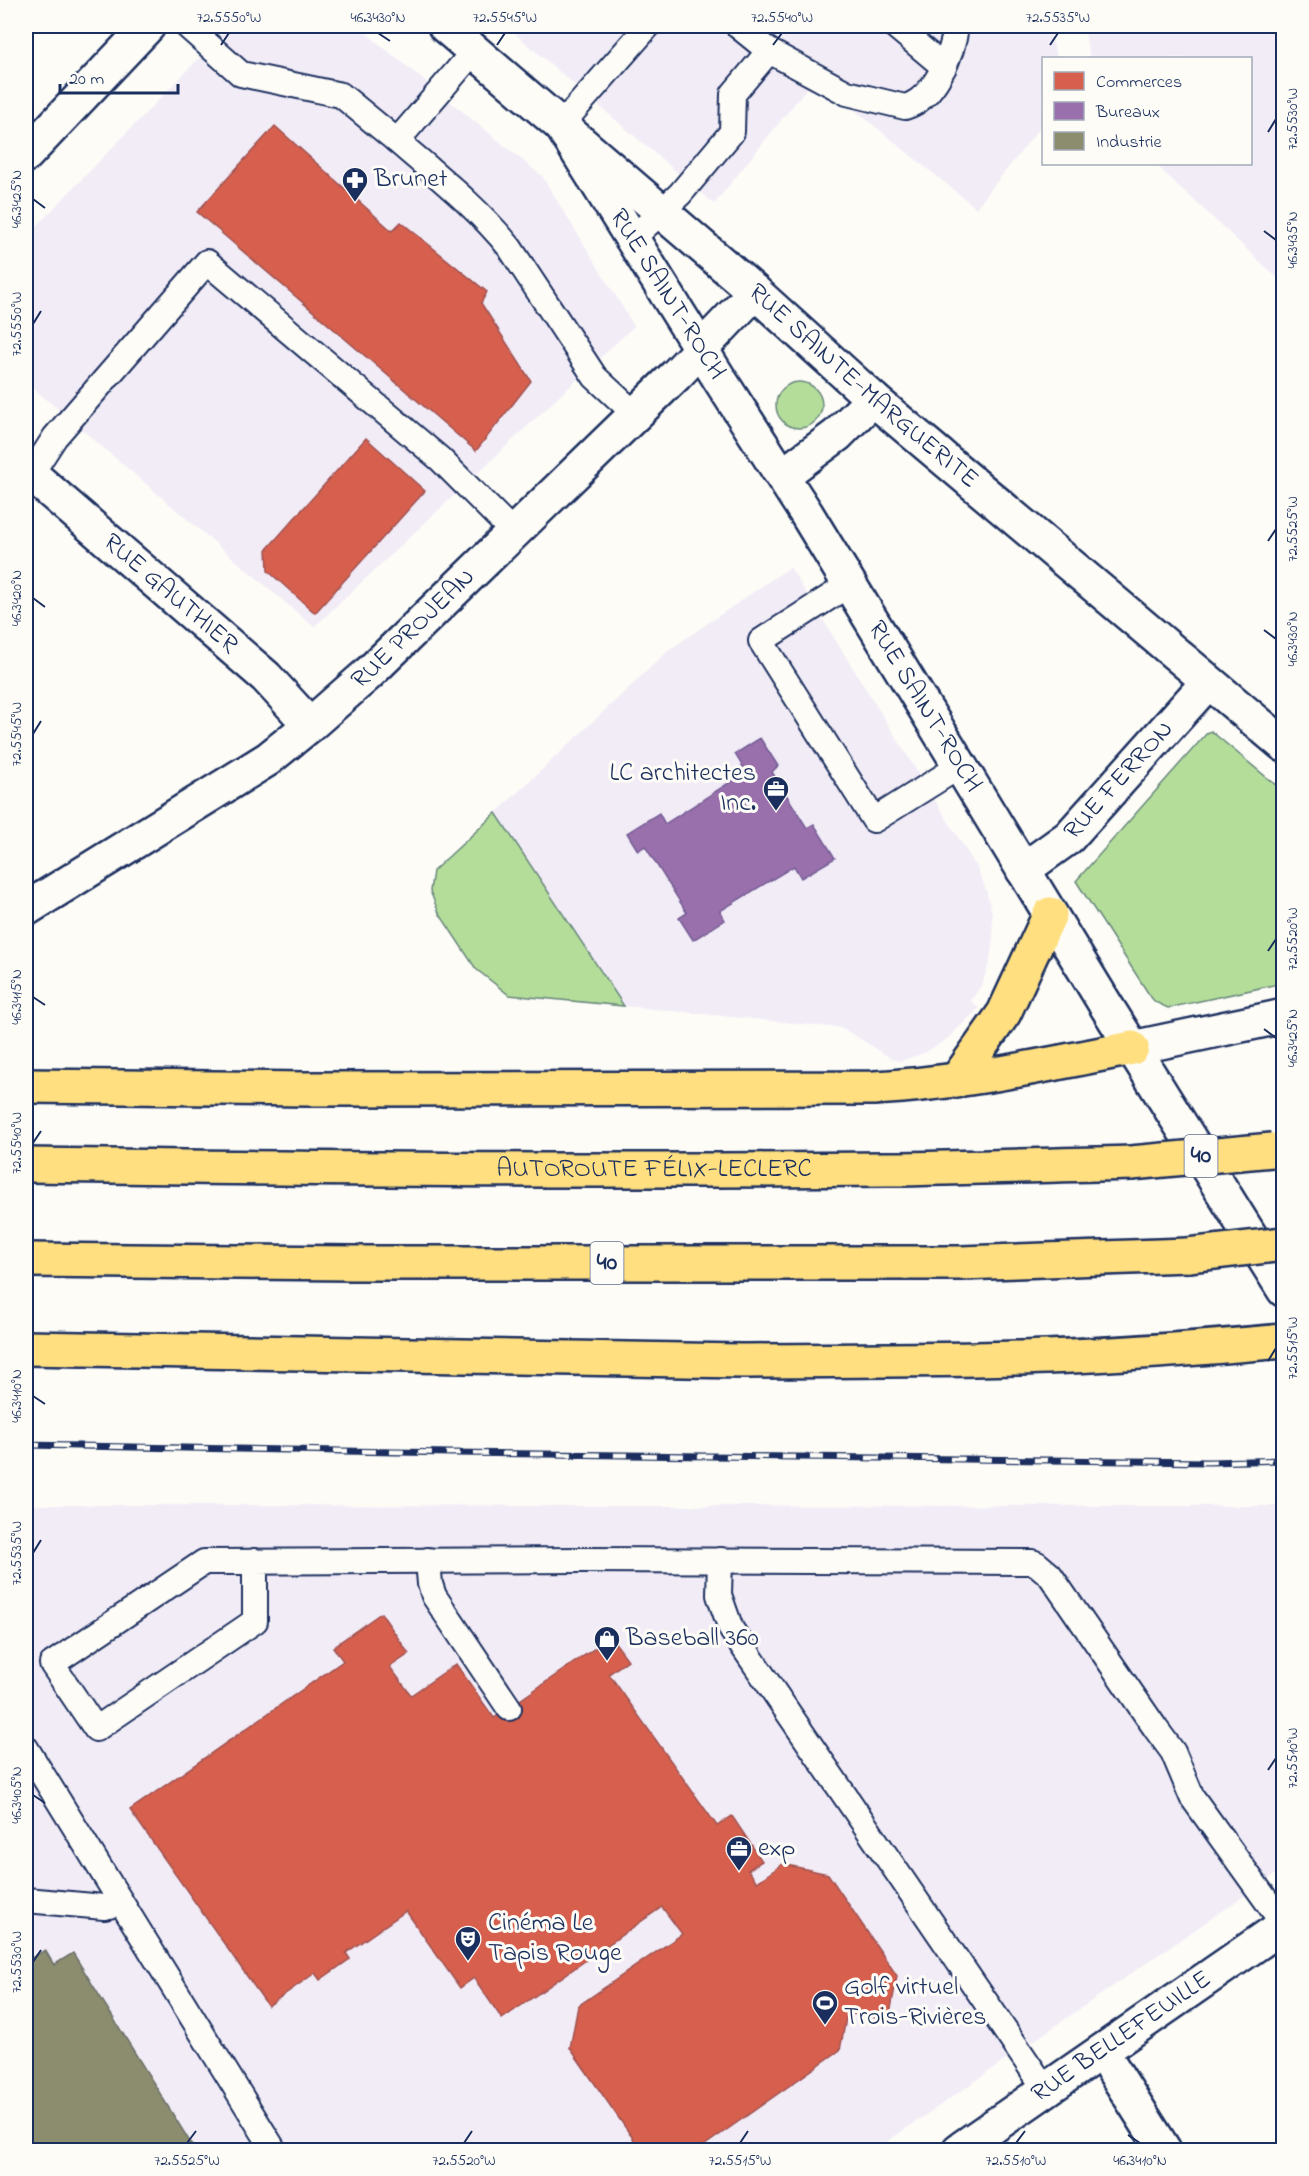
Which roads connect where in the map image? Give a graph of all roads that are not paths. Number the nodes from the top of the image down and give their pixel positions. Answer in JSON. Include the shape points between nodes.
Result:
{"nodes":[{"id":1,"x":148,"y":26,"type":"edge"},
{"id":2,"x":188,"y":26,"type":"edge"},
{"id":3,"x":445,"y":26,"type":"edge"},
{"id":4,"x":648,"y":26,"type":"edge"},
{"id":5,"x":738,"y":26,"type":"edge"},
{"id":6,"x":895,"y":26,"type":"edge"},
{"id":7,"x":956,"y":26,"type":"edge"},
{"id":8,"x":474,"y":51,"type":"junction"},
{"id":9,"x":769,"y":51,"type":"junction"},
{"id":10,"x":944,"y":67,"type":"junction"},
{"id":11,"x":561,"y":125,"type":"junction"},
{"id":12,"x":397,"y":141,"type":"junction"},
{"id":13,"x":26,"y":155,"type":"edge"},
{"id":14,"x":662,"y":213,"type":"junction"},
{"id":15,"x":632,"y":239,"type":"junction"},
{"id":16,"x":755,"y":292,"type":"junction"},
{"id":17,"x":701,"y":350,"type":"junction"},
{"id":18,"x":873,"y":399,"type":"junction"},
{"id":19,"x":634,"y":414,"type":"junction"},
{"id":20,"x":783,"y":475,"type":"junction"},
{"id":21,"x":28,"y":476,"type":"edge"},
{"id":22,"x":513,"y":532,"type":"junction"},
{"id":23,"x":850,"y":584,"type":"junction"},
{"id":24,"x":1208,"y":682,"type":"junction"},
{"id":25,"x":310,"y":725,"type":"junction"},
{"id":26,"x":1284,"y":745,"type":"edge"},
{"id":27,"x":960,"y":766,"type":"junction"},
{"id":28,"x":1023,"y":870,"type":"junction"},
{"id":29,"x":26,"y":909,"type":"edge"},
{"id":30,"x":1050,"y":914,"type":"junction"},
{"id":31,"x":1284,"y":1016,"type":"edge"},
{"id":32,"x":1132,"y":1048,"type":"junction"},
{"id":33,"x":956,"y":1081,"type":"junction"},
{"id":34,"x":26,"y":1086,"type":"edge"},
{"id":35,"x":1278,"y":1149,"type":"edge"},
{"id":36,"x":26,"y":1165,"type":"edge"},
{"id":37,"x":1284,"y":1244,"type":"edge"},
{"id":38,"x":26,"y":1260,"type":"edge"},
{"id":39,"x":1284,"y":1290,"type":"edge"},
{"id":40,"x":1284,"y":1341,"type":"edge"},
{"id":41,"x":26,"y":1348,"type":"edge"},
{"id":42,"x":428,"y":1560,"type":"junction"},
{"id":43,"x":720,"y":1560,"type":"junction"},
{"id":44,"x":255,"y":1562,"type":"junction"},
{"id":45,"x":509,"y":1708,"type":"dead end"},
{"id":46,"x":26,"y":1748,"type":"edge"},
{"id":47,"x":26,"y":1900,"type":"edge"},
{"id":48,"x":122,"y":1903,"type":"junction"},
{"id":49,"x":1284,"y":1925,"type":"edge"},
{"id":50,"x":1102,"y":2052,"type":"junction"},
{"id":51,"x":1046,"y":2091,"type":"junction"},
{"id":52,"x":274,"y":2151,"type":"edge"},
{"id":53,"x":959,"y":2151,"type":"edge"},
{"id":54,"x":1164,"y":2151,"type":"edge"}],
"edges":[{"from":1,"to":13,"type":"street"},
{"from":2,"to":12,"type":"lane","via":[[241,74],[341,95]]},
{"from":3,"to":8,"type":"street","name":"RUE SAINTE-MARGUERITE"},
{"from":4,"to":11,"type":"lane"},
{"from":5,"to":9,"type":"lane"},
{"from":6,"to":10,"type":"lane"},
{"from":7,"to":10,"type":"lane"},
{"from":8,"to":11,"type":"street","name":"RUE SAINTE-MARGUERITE"},
{"from":8,"to":12,"type":"lane"},
{"from":9,"to":10,"type":"lane","via":[[848,93],[904,106],[921,98]]},
{"from":9,"to":14,"type":"lane","via":[[733,94],[732,132]]},
{"from":11,"to":14,"type":"street","name":"RUE SAINTE-MARGUERITE"},
{"from":11,"to":15,"type":"street","name":"RUE SAINT-ROCH"},
{"from":12,"to":19,"type":"lane","via":[[494,229],[594,377]]},
{"from":14,"to":15,"type":"lane"},
{"from":14,"to":16,"type":"street","name":"RUE SAINTE-MARGUERITE"},
{"from":15,"to":17,"type":"street","name":"RUE SAINT-ROCH"},
{"from":16,"to":17,"type":"street","name":"RUE PROJEAN"},
{"from":16,"to":18,"type":"street","name":"RUE SAINTE-MARGUERITE"},
{"from":17,"to":19,"type":"street","name":"RUE PROJEAN"},
{"from":17,"to":20,"type":"street","name":"RUE SAINT-ROCH"},
{"from":18,"to":20,"type":"street","via":[[837,435]]},
{"from":18,"to":24,"type":"street","name":"RUE SAINTE-MARGUERITE"},
{"from":19,"to":22,"type":"street","name":"RUE PROJEAN"},
{"from":20,"to":23,"type":"street","name":"RUE SAINT-ROCH"},
{"from":21,"to":22,"type":"lane","via":[[55,437],[207,262],[440,459]]},
{"from":21,"to":25,"type":"street","name":"RUE GAUTHIER","via":[[266,677]]},
{"from":22,"to":25,"type":"street","name":"RUE PROJEAN","via":[[368,674]]},
{"from":23,"to":27,"type":"street","name":"RUE SAINT-ROCH"},
{"from":23,"to":27,"type":"lane","via":[[761,641],[874,820]]},
{"from":24,"to":26,"type":"street","name":"RUE SAINTE-MARGUERITE"},
{"from":24,"to":28,"type":"street","name":"RUE FERRON","via":[[1069,837]]},
{"from":25,"to":29,"type":"street","name":"RUE PROJEAN","via":[[268,759]]},
{"from":27,"to":28,"type":"street","name":"RUE SAINT-ROCH"},
{"from":28,"to":30,"type":"street","name":"RUE SAINT-ROCH"},
{"from":30,"to":32,"type":"street","name":"RUE SAINT-ROCH"},
{"from":30,"to":33,"type":"highway","via":[[1004,1013]]},
{"from":31,"to":32,"type":"street"},
{"from":32,"to":33,"type":"highway"},
{"from":32,"to":39,"type":"street","name":"RUE SAINT-ROCH"},
{"from":33,"to":34,"type":"highway","via":[[843,1089]]},
{"from":35,"to":36,"type":"highway","name":"AUTOROUTE FÉLIX-LECLERC","number":"40","bridge":true,"via":[[1131,1163],[970,1168],[318,1169]]},
{"from":37,"to":38,"type":"highway","number":"40","bridge":true,"via":[[1188,1255],[939,1263]]},
{"from":40,"to":41,"type":"highway","via":[[1044,1357],[741,1361]]},
{"from":42,"to":43,"type":"lane"},
{"from":42,"to":44,"type":"lane"},
{"from":42,"to":45,"type":"lane","via":[[430,1584],[437,1602]]},
{"from":43,"to":49,"type":"lane","via":[[1037,1564],[1050,1575],[1173,1752],[1192,1797]]},
{"from":43,"to":51,"type":"lane","via":[[720,1595],[731,1629]]},
{"from":44,"to":44,"type":"lane","via":[[204,1562],[52,1664],[96,1729],[255,1621]]},
{"from":46,"to":48,"type":"lane"},
{"from":47,"to":48,"type":"lane","via":[[104,1907]]},
{"from":48,"to":52,"type":"lane"},
{"from":49,"to":50,"type":"street","name":"RUE BELLEFEUILLE"},
{"from":50,"to":51,"type":"street","name":"RUE BELLEFEUILLE"},
{"from":50,"to":54,"type":"street"},
{"from":51,"to":53,"type":"street","name":"RUE BELLEFEUILLE"}]}
